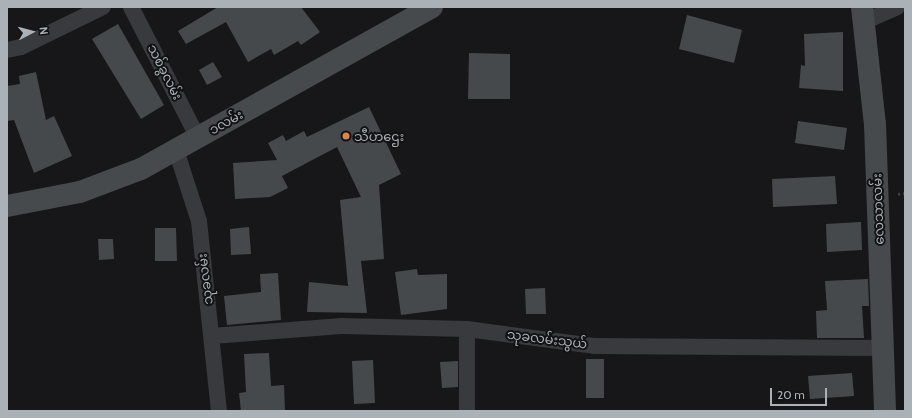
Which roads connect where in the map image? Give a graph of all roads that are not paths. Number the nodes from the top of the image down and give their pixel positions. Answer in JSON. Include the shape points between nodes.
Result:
{"nodes":[{"id":1,"x":103,"y":7,"type":"edge"},
{"id":2,"x":131,"y":7,"type":"edge"},
{"id":3,"x":432,"y":7,"type":"edge"},
{"id":4,"x":897,"y":7,"type":"edge"},
{"id":5,"x":864,"y":14,"type":"edge"},
{"id":6,"x":7,"y":50,"type":"edge"},
{"id":7,"x":198,"y":138,"type":"junction"},
{"id":8,"x":176,"y":150,"type":"junction"},
{"id":9,"x":7,"y":206,"type":"edge"},
{"id":10,"x":467,"y":329,"type":"junction"},
{"id":11,"x":212,"y":336,"type":"junction"},
{"id":12,"x":882,"y":348,"type":"junction"},
{"id":13,"x":219,"y":411,"type":"edge"},
{"id":14,"x":467,"y":411,"type":"edge"},
{"id":15,"x":885,"y":411,"type":"edge"}],
"edges":[{"from":1,"to":6,"type":"street","via":[[20,47]]},
{"from":2,"to":7,"type":"street","name":"သစ်ခွလမ်း"},
{"from":3,"to":7,"type":"street","name":"၁လမ်း"},
{"from":4,"to":5,"type":"street"},
{"from":5,"to":12,"type":"street","name":"လေသာလမ်း","via":[[875,124]]},
{"from":7,"to":8,"type":"street","name":"၁လမ်း"},
{"from":8,"to":9,"type":"street","name":"၁လမ်း","via":[[141,169],[80,192]]},
{"from":8,"to":11,"type":"street","name":"သုခလမ်း","via":[[199,221]]},
{"from":10,"to":11,"type":"street","name":"သုခလမ်းသွယ်","via":[[342,326]]},
{"from":10,"to":12,"type":"street","name":"သုခလမ်းသွယ်","via":[[594,346]]},
{"from":10,"to":14,"type":"street"},
{"from":11,"to":13,"type":"street","name":"သုခလမ်း"},
{"from":12,"to":15,"type":"street","name":"လေသာလမ်း"}]}
